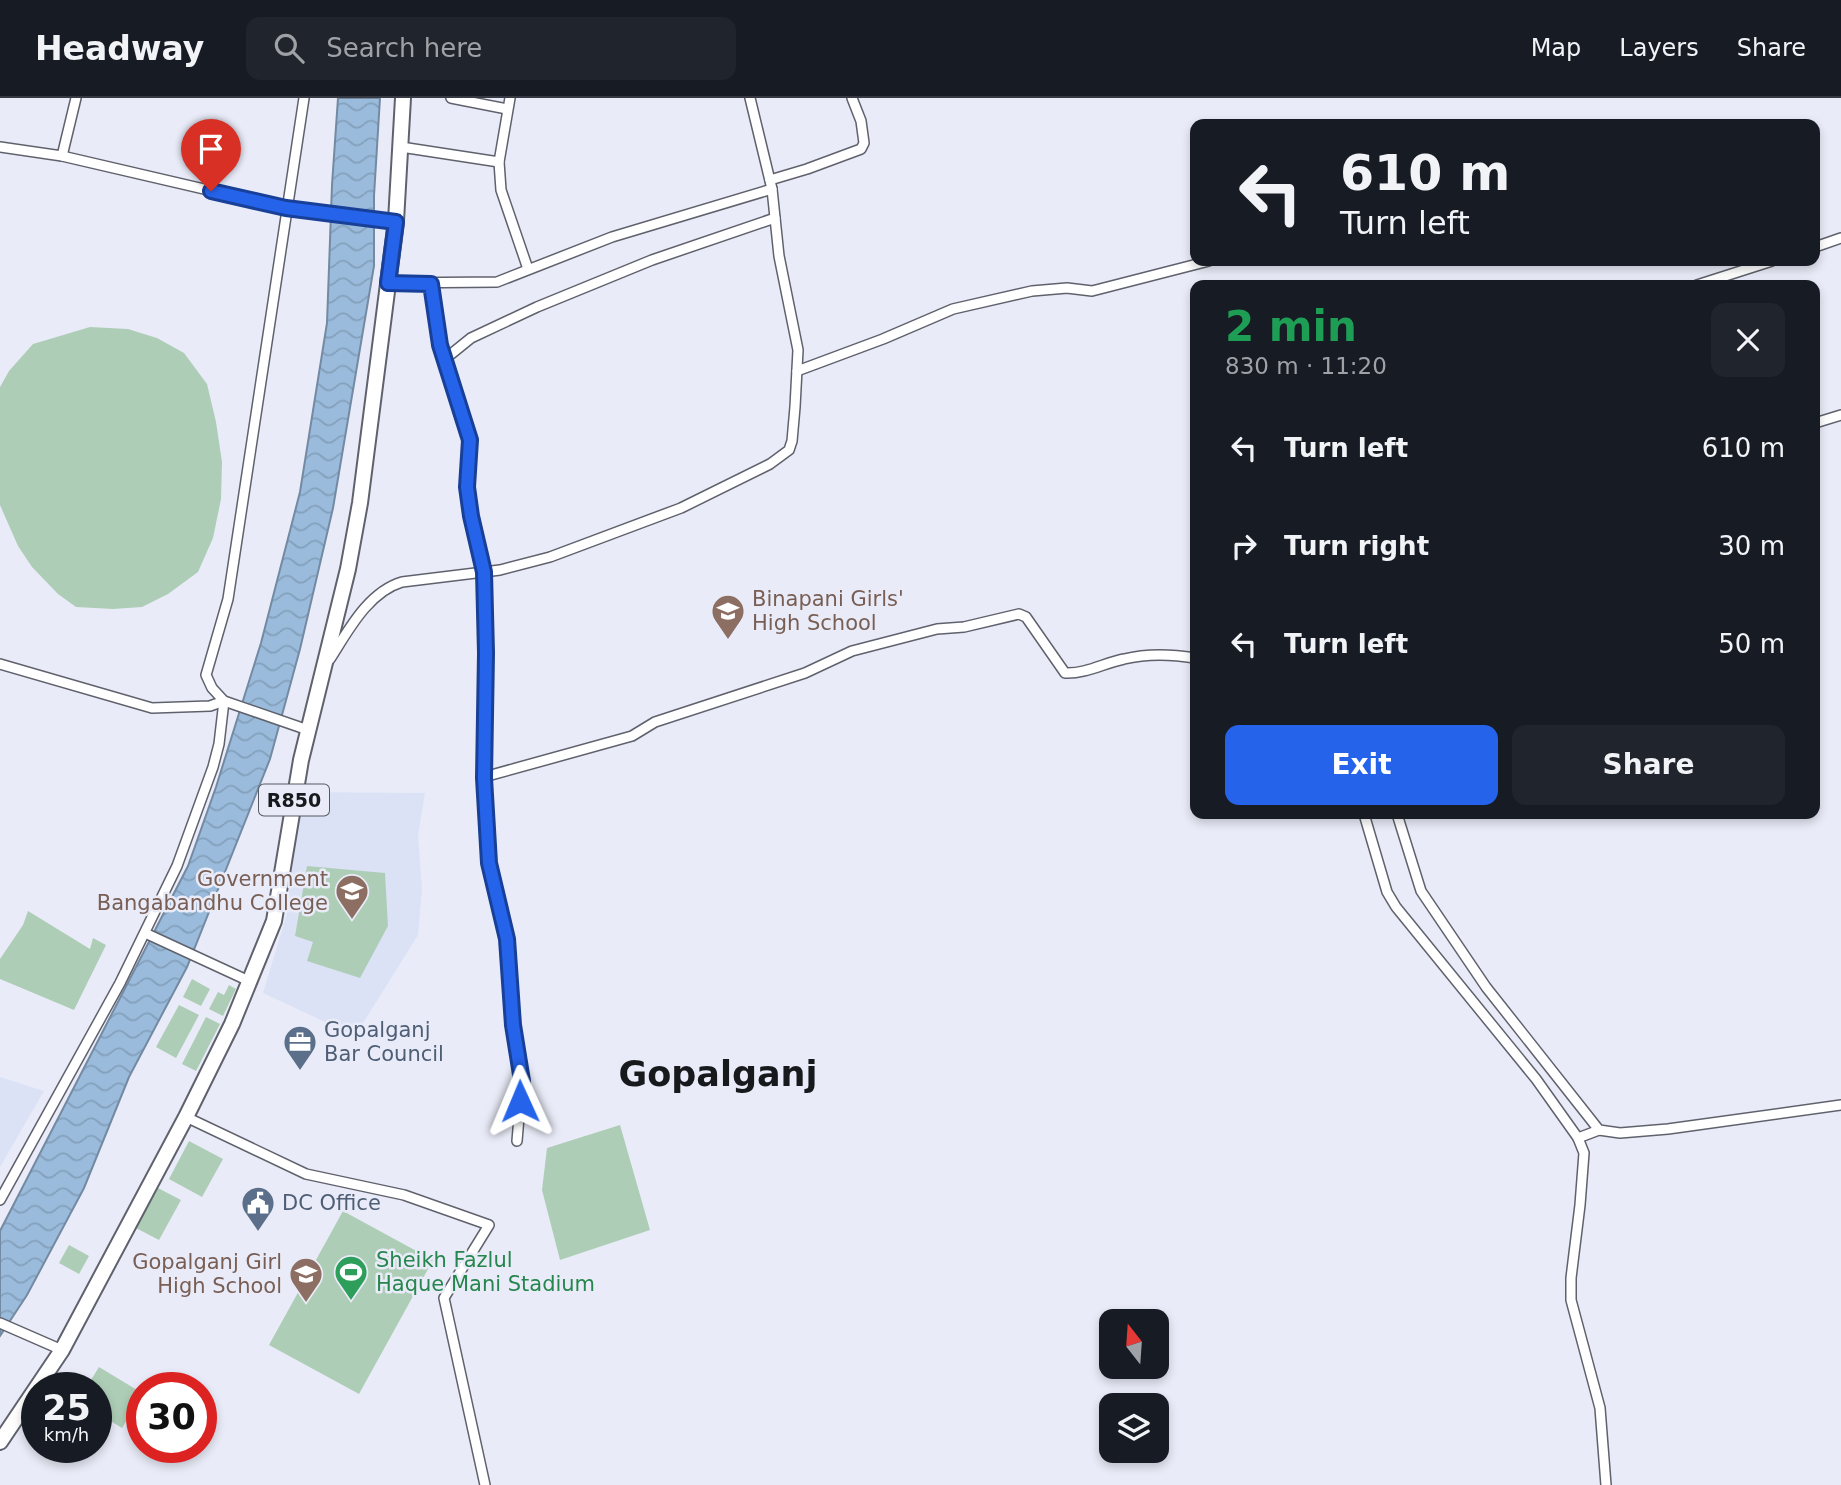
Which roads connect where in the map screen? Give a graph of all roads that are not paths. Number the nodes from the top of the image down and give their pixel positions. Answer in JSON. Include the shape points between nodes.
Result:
{"nodes":[{"id":1,"x":76,"y":98,"type":"edge"},
{"id":2,"x":304,"y":98,"type":"edge"},
{"id":3,"x":403,"y":98,"type":"edge"},
{"id":4,"x":451,"y":98,"type":"edge"},
{"id":5,"x":510,"y":98,"type":"edge"},
{"id":6,"x":750,"y":98,"type":"edge"},
{"id":7,"x":852,"y":98,"type":"edge"},
{"id":8,"x":507,"y":109,"type":"junction"},
{"id":9,"x":0,"y":147,"type":"edge"},
{"id":10,"x":401,"y":147,"type":"junction"},
{"id":11,"x":62,"y":156,"type":"junction"},
{"id":12,"x":499,"y":162,"type":"junction"},
{"id":13,"x":771,"y":184,"type":"junction"},
{"id":14,"x":286,"y":208,"type":"junction"},
{"id":15,"x":775,"y":218,"type":"junction"},
{"id":16,"x":396,"y":222,"type":"junction"},
{"id":17,"x":1841,"y":238,"type":"edge"},
{"id":18,"x":1820,"y":245,"type":"edge"},
{"id":19,"x":1190,"y":266,"type":"edge"},
{"id":20,"x":1756,"y":266,"type":"edge"},
{"id":21,"x":528,"y":269,"type":"junction"},
{"id":22,"x":1713,"y":280,"type":"edge"},
{"id":23,"x":388,"y":283,"type":"junction"},
{"id":24,"x":431,"y":284,"type":"junction"},
{"id":25,"x":445,"y":359,"type":"junction"},
{"id":26,"x":797,"y":371,"type":"junction"},
{"id":27,"x":1841,"y":415,"type":"edge"},
{"id":28,"x":1820,"y":421,"type":"edge"},
{"id":29,"x":484,"y":572,"type":"junction"},
{"id":30,"x":1190,"y":657,"type":"edge"},
{"id":31,"x":0,"y":664,"type":"edge"},
{"id":32,"x":324,"y":669,"type":"junction"},
{"id":33,"x":227,"y":702,"type":"junction"},
{"id":34,"x":308,"y":730,"type":"junction"},
{"id":35,"x":484,"y":778,"type":"junction"},
{"id":36,"x":1365,"y":819,"type":"edge"},
{"id":37,"x":1399,"y":819,"type":"edge"},
{"id":38,"x":145,"y":933,"type":"junction"},
{"id":39,"x":249,"y":981,"type":"junction"},
{"id":40,"x":1841,"y":1105,"type":"edge"},
{"id":41,"x":186,"y":1117,"type":"junction"},
{"id":42,"x":1597,"y":1131,"type":"junction"},
{"id":43,"x":1579,"y":1137,"type":"junction"},
{"id":44,"x":517,"y":1141,"type":"dead end"},
{"id":45,"x":0,"y":1200,"type":"edge"},
{"id":46,"x":0,"y":1322,"type":"edge"},
{"id":47,"x":62,"y":1350,"type":"junction"},
{"id":48,"x":0,"y":1442,"type":"edge"},
{"id":49,"x":485,"y":1485,"type":"edge"},
{"id":50,"x":1606,"y":1485,"type":"edge"}],
"edges":[{"from":1,"to":11,"type":"street"},
{"from":2,"to":14,"type":"street"},
{"from":3,"to":10,"type":"main road","number":"R850"},
{"from":4,"to":8,"type":"street"},
{"from":5,"to":8,"type":"street"},
{"from":6,"to":13,"type":"street"},
{"from":7,"to":13,"type":"street","via":[[864,143],[861,149]]},
{"from":8,"to":12,"type":"street"},
{"from":9,"to":11,"type":"street"},
{"from":10,"to":12,"type":"street"},
{"from":10,"to":16,"type":"main road","number":"R850"},
{"from":11,"to":14,"type":"street"},
{"from":12,"to":21,"type":"street","via":[[501,190]]},
{"from":13,"to":15,"type":"street"},
{"from":13,"to":21,"type":"street"},
{"from":14,"to":16,"type":"street"},
{"from":14,"to":33,"type":"street","via":[[228,599],[206,675]]},
{"from":15,"to":25,"type":"street","via":[[652,260],[537,307],[471,338]]},
{"from":15,"to":26,"type":"street","via":[[798,351]]},
{"from":16,"to":23,"type":"main road","number":"R850"},
{"from":17,"to":18,"type":"street"},
{"from":19,"to":26,"type":"street","via":[[1092,291],[1032,291],[953,309]]},
{"from":20,"to":22,"type":"street"},
{"from":21,"to":24,"type":"street","via":[[497,282]]},
{"from":23,"to":24,"type":"street"},
{"from":23,"to":32,"type":"main road","number":"R850","via":[[360,503]]},
{"from":24,"to":25,"type":"street"},
{"from":25,"to":29,"type":"street","via":[[470,440],[467,487]]},
{"from":26,"to":29,"type":"street","via":[[792,441],[789,450],[770,464],[681,508],[609,536],[550,557]]},
{"from":27,"to":28,"type":"street"},
{"from":29,"to":32,"type":"street","via":[[391,586],[362,613]]},
{"from":29,"to":35,"type":"street"},
{"from":30,"to":35,"type":"street","via":[[1167,653],[1065,673],[1026,617],[1018,614],[852,651],[805,673],[655,722],[632,736]]},
{"from":31,"to":33,"type":"street","via":[[152,708]]},
{"from":32,"to":34,"type":"main road","number":"R850"},
{"from":33,"to":34,"type":"street"},
{"from":33,"to":38,"type":"street","via":[[213,767],[177,866]]},
{"from":34,"to":39,"type":"main road","number":"R850","via":[[274,921]]},
{"from":35,"to":44,"type":"street","via":[[489,863],[507,939],[522,1081]]},
{"from":36,"to":43,"type":"street","via":[[1387,892],[1396,907]]},
{"from":37,"to":42,"type":"street","via":[[1421,891],[1486,987]]},
{"from":38,"to":39,"type":"street"},
{"from":38,"to":45,"type":"street"},
{"from":39,"to":41,"type":"main road","number":"R850"},
{"from":40,"to":42,"type":"street","via":[[1668,1129]]},
{"from":41,"to":47,"type":"main road","number":"R850"},
{"from":41,"to":49,"type":"street","via":[[306,1174],[404,1195],[489,1225],[444,1298]]},
{"from":42,"to":43,"type":"street"},
{"from":43,"to":50,"type":"street","via":[[1584,1153],[1571,1300],[1600,1408]]},
{"from":46,"to":47,"type":"street"},
{"from":47,"to":48,"type":"main road","number":"R850"}]}
